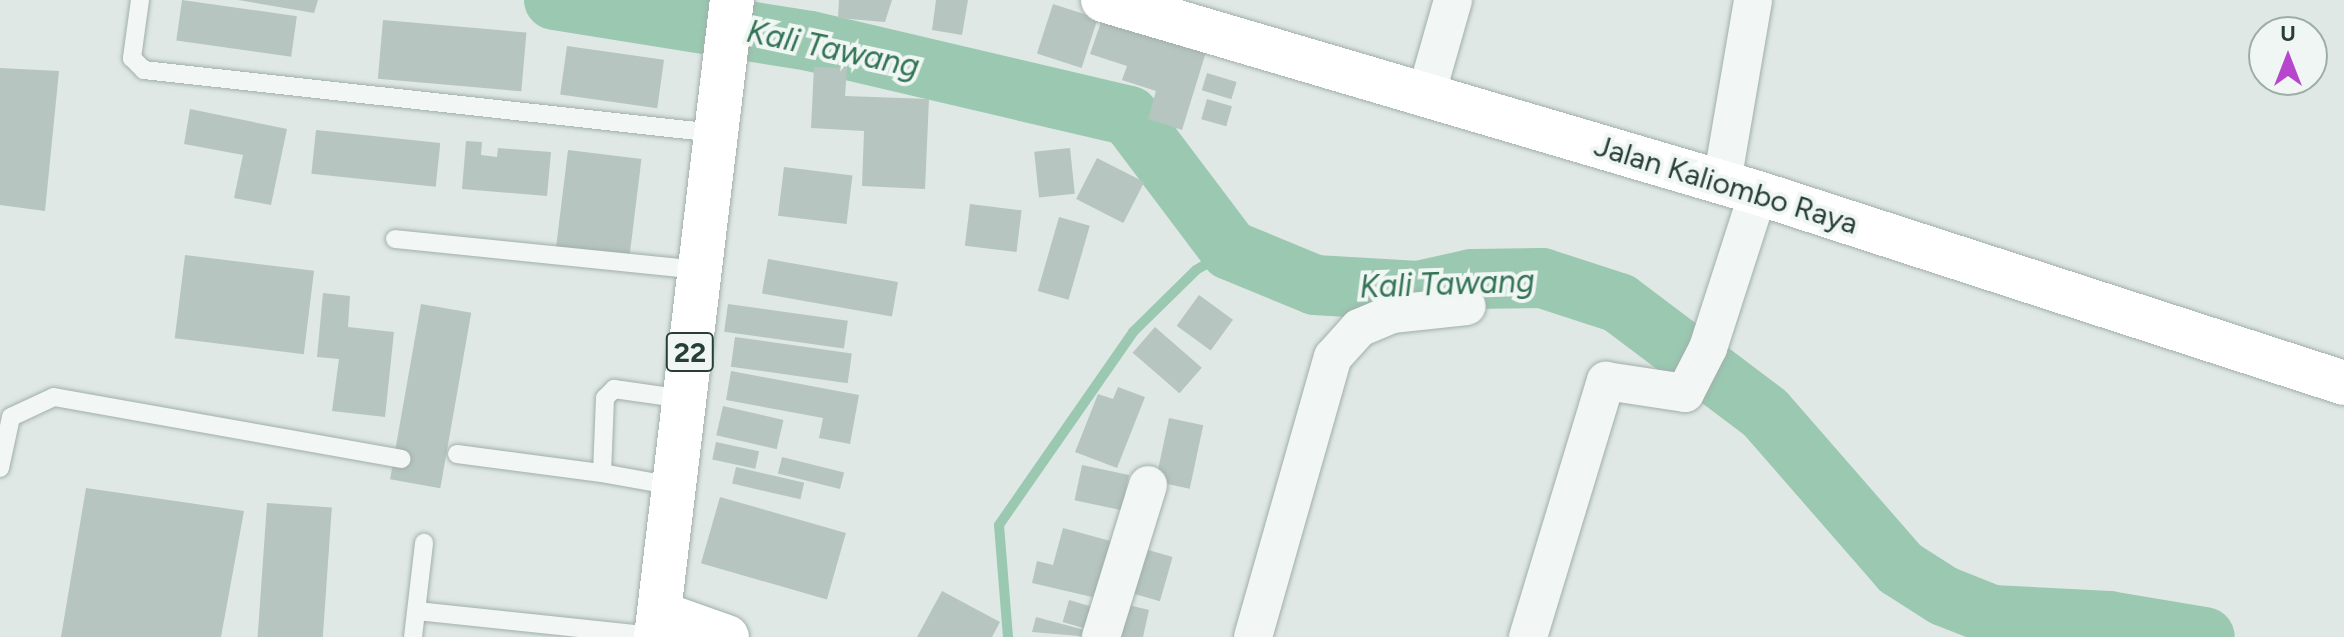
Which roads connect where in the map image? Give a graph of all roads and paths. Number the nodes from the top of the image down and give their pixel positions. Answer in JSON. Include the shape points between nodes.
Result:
{"nodes":[{"id":1,"x":140,"y":0,"type":"edge"},
{"id":2,"x":1103,"y":0,"type":"edge"},
{"id":3,"x":1453,"y":0,"type":"edge"},
{"id":4,"x":1753,"y":0,"type":"edge"},
{"id":5,"x":731,"y":6,"type":"edge"},
{"id":6,"x":1426,"y":95,"type":"junction"},
{"id":7,"x":715,"y":133,"type":"junction"},
{"id":8,"x":1740,"y":188,"type":"junction"},
{"id":9,"x":395,"y":239,"type":"dead end"},
{"id":10,"x":700,"y":270,"type":"junction"},
{"id":11,"x":1467,"y":306,"type":"dead end"},
{"id":12,"x":2344,"y":383,"type":"edge"},
{"id":13,"x":684,"y":399,"type":"junction"},
{"id":14,"x":457,"y":454,"type":"dead end"},
{"id":15,"x":402,"y":459,"type":"dead end"},
{"id":16,"x":0,"y":468,"type":"edge"},
{"id":17,"x":602,"y":473,"type":"junction"},
{"id":18,"x":1148,"y":485,"type":"dead end"},
{"id":19,"x":674,"y":486,"type":"junction"},
{"id":20,"x":424,"y":543,"type":"dead end"},
{"id":21,"x":417,"y":611,"type":"junction"},
{"id":22,"x":657,"y":629,"type":"edge"},
{"id":23,"x":413,"y":637,"type":"edge"},
{"id":24,"x":727,"y":637,"type":"edge"},
{"id":25,"x":1101,"y":637,"type":"edge"},
{"id":26,"x":1253,"y":637,"type":"edge"},
{"id":27,"x":1528,"y":637,"type":"edge"}],
"edges":[{"from":1,"to":7,"type":"lane","via":[[132,58],[144,70]]},
{"from":2,"to":6,"type":"main road","name":"Jalan Kaliombo Raya"},
{"from":3,"to":6,"type":"street"},
{"from":4,"to":8,"type":"street"},
{"from":5,"to":7,"type":"main road","number":"22"},
{"from":6,"to":8,"type":"main road","name":"Jalan Kaliombo Raya"},
{"from":7,"to":10,"type":"main road","number":"22"},
{"from":8,"to":12,"type":"main road","name":"Jalan Kaliombo Raya"},
{"from":8,"to":27,"type":"street","via":[[1708,348],[1685,393],[1606,381]]},
{"from":9,"to":10,"type":"lane"},
{"from":10,"to":13,"type":"main road","number":"22"},
{"from":11,"to":26,"type":"street","via":[[1392,314],[1359,328],[1333,357]]},
{"from":13,"to":17,"type":"lane","via":[[608,391]]},
{"from":13,"to":19,"type":"main road","number":"22"},
{"from":14,"to":17,"type":"lane"},
{"from":15,"to":16,"type":"lane","via":[[54,397],[11,417]]},
{"from":17,"to":19,"type":"lane"},
{"from":18,"to":25,"type":"street"},
{"from":19,"to":22,"type":"main road","number":"22"},
{"from":20,"to":21,"type":"lane"},
{"from":21,"to":22,"type":"lane"},
{"from":21,"to":23,"type":"lane"},
{"from":22,"to":24,"type":"main road"}]}
